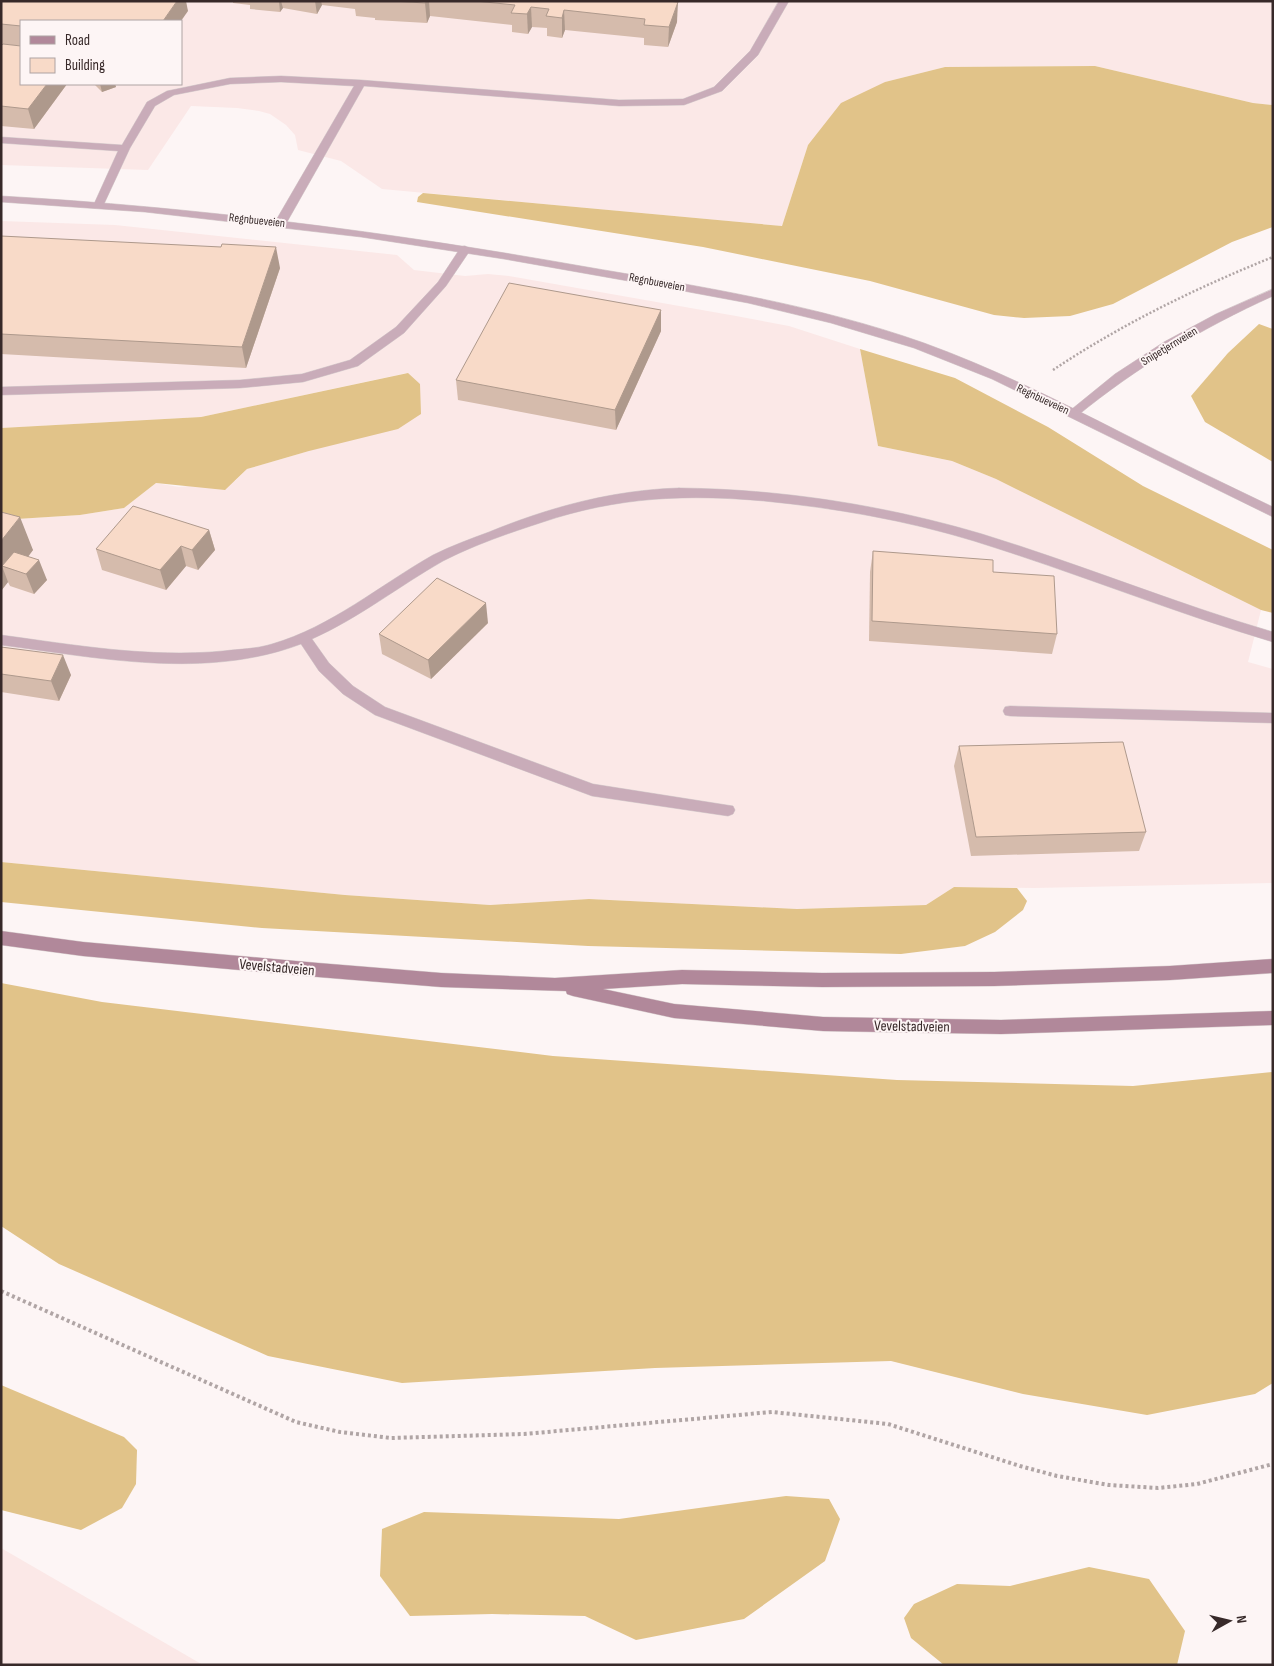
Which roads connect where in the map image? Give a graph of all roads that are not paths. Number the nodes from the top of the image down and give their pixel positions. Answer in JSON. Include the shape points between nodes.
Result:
{"nodes":[{"id":1,"x":784,"y":1,"type":"edge"},
{"id":2,"x":361,"y":83,"type":"junction"},
{"id":3,"x":1,"y":140,"type":"edge"},
{"id":4,"x":125,"y":148,"type":"junction"},
{"id":5,"x":1,"y":199,"type":"edge"},
{"id":6,"x":98,"y":204,"type":"junction"},
{"id":7,"x":280,"y":222,"type":"junction"},
{"id":8,"x":465,"y":249,"type":"junction"},
{"id":9,"x":1273,"y":292,"type":"edge"},
{"id":10,"x":1,"y":391,"type":"edge"},
{"id":11,"x":1073,"y":413,"type":"junction"},
{"id":12,"x":1273,"y":513,"type":"edge"},
{"id":13,"x":1273,"y":637,"type":"edge"},
{"id":14,"x":304,"y":638,"type":"junction"},
{"id":15,"x":1,"y":640,"type":"edge"},
{"id":16,"x":1010,"y":711,"type":"dead end"},
{"id":17,"x":1273,"y":718,"type":"edge"},
{"id":18,"x":728,"y":810,"type":"dead end"},
{"id":19,"x":1,"y":938,"type":"edge"},
{"id":20,"x":1273,"y":966,"type":"edge"},
{"id":21,"x":555,"y":985,"type":"junction"},
{"id":22,"x":1273,"y":1018,"type":"edge"}],
"edges":[{"from":1,"to":2,"type":"street","via":[[754,54],[718,89],[684,102],[620,103]]},
{"from":2,"to":4,"type":"street","via":[[281,79],[230,81],[172,93],[151,104]]},
{"from":2,"to":7,"type":"street"},
{"from":3,"to":4,"type":"street"},
{"from":4,"to":6,"type":"street"},
{"from":5,"to":6,"type":"street","name":"Regnbueveien"},
{"from":6,"to":7,"type":"street","name":"Regnbueveien"},
{"from":7,"to":8,"type":"street","name":"Regnbueveien"},
{"from":8,"to":10,"type":"street","via":[[442,284],[400,330],[354,363],[303,378],[240,384]]},
{"from":8,"to":11,"type":"street","name":"Regnbueveien","via":[[644,280],[847,323],[921,346]]},
{"from":9,"to":11,"type":"street","name":"Snipetjernveien","via":[[1162,349]]},
{"from":11,"to":12,"type":"street","name":"Regnbueveien"},
{"from":13,"to":14,"type":"street","via":[[938,527],[786,498],[708,492],[608,499],[506,529],[440,557]]},
{"from":14,"to":15,"type":"street","via":[[270,650],[217,657],[163,659]]},
{"from":14,"to":18,"type":"street","via":[[342,684],[380,711],[592,790]]},
{"from":16,"to":17,"type":"street"},
{"from":19,"to":21,"type":"main road","name":"Vevelstadveien","via":[[288,968]]},
{"from":20,"to":21,"type":"main road","name":"Vevelstadveien","via":[[1003,979],[682,977]]},
{"from":21,"to":22,"type":"main road","name":"Vevelstadveien","via":[[674,1011],[823,1024],[1001,1028]]}]}
